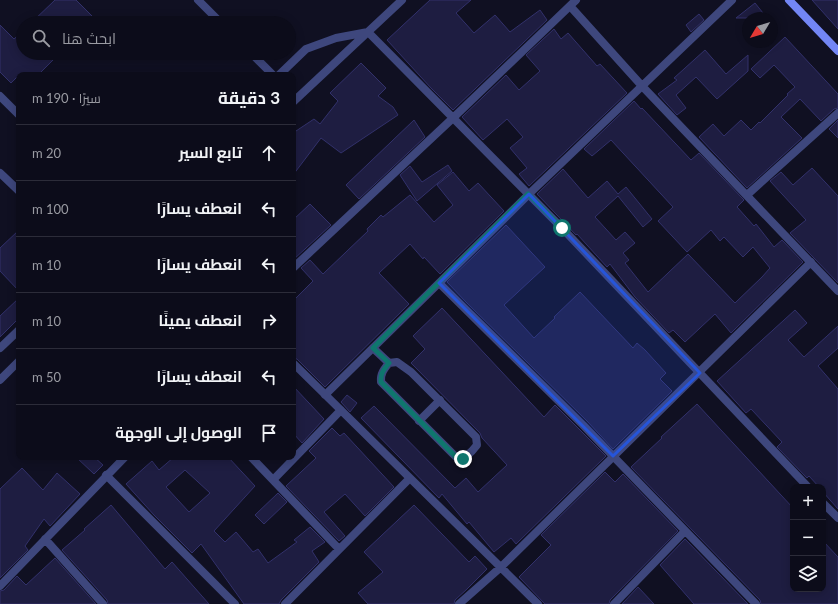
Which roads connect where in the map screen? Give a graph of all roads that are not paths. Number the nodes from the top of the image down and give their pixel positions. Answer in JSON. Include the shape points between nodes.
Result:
{"nodes":[{"id":1,"x":198,"y":0,"type":"edge"},
{"id":2,"x":402,"y":0,"type":"edge"},
{"id":3,"x":732,"y":0,"type":"edge"},
{"id":4,"x":789,"y":0,"type":"edge"},
{"id":5,"x":573,"y":3,"type":"edge"},
{"id":6,"x":214,"y":16,"type":"edge"},
{"id":7,"x":368,"y":32,"type":"junction"},
{"id":8,"x":838,"y":51,"type":"edge"},
{"id":9,"x":296,"y":59,"type":"edge"},
{"id":10,"x":258,"y":60,"type":"edge"},
{"id":11,"x":295,"y":60,"type":"edge"},
{"id":12,"x":270,"y":72,"type":"edge"},
{"id":13,"x":282,"y":72,"type":"edge"},
{"id":14,"x":642,"y":86,"type":"junction"},
{"id":15,"x":0,"y":96,"type":"edge"},
{"id":16,"x":296,"y":97,"type":"edge"},
{"id":17,"x":16,"y":112,"type":"edge"},
{"id":18,"x":838,"y":113,"type":"edge"},
{"id":19,"x":453,"y":118,"type":"junction"},
{"id":20,"x":0,"y":174,"type":"edge"},
{"id":21,"x":16,"y":188,"type":"edge"},
{"id":22,"x":528,"y":194,"type":"junction"},
{"id":23,"x":747,"y":195,"type":"junction"},
{"id":24,"x":811,"y":262,"type":"junction"},
{"id":25,"x":296,"y":265,"type":"edge"},
{"id":26,"x":439,"y":283,"type":"junction"},
{"id":27,"x":838,"y":290,"type":"edge"},
{"id":28,"x":16,"y":333,"type":"edge"},
{"id":29,"x":0,"y":348,"type":"edge"},
{"id":30,"x":373,"y":348,"type":"junction"},
{"id":31,"x":389,"y":363,"type":"junction"},
{"id":32,"x":16,"y":364,"type":"edge"},
{"id":33,"x":296,"y":366,"type":"edge"},
{"id":34,"x":700,"y":373,"type":"junction"},
{"id":35,"x":0,"y":380,"type":"edge"},
{"id":36,"x":325,"y":394,"type":"junction"},
{"id":37,"x":440,"y":400,"type":"junction"},
{"id":38,"x":341,"y":410,"type":"junction"},
{"id":39,"x":419,"y":421,"type":"junction"},
{"id":40,"x":296,"y":456,"type":"edge"},
{"id":41,"x":613,"y":456,"type":"junction"},
{"id":42,"x":122,"y":460,"type":"edge"},
{"id":43,"x":254,"y":460,"type":"edge"},
{"id":44,"x":292,"y":460,"type":"edge"},
{"id":45,"x":106,"y":475,"type":"junction"},
{"id":46,"x":410,"y":478,"type":"junction"},
{"id":47,"x":273,"y":480,"type":"junction"},
{"id":48,"x":805,"y":484,"type":"edge"},
{"id":49,"x":826,"y":505,"type":"edge"},
{"id":50,"x":838,"y":518,"type":"edge"},
{"id":51,"x":685,"y":531,"type":"junction"},
{"id":52,"x":45,"y":539,"type":"junction"},
{"id":53,"x":340,"y":549,"type":"junction"},
{"id":54,"x":501,"y":568,"type":"junction"},
{"id":55,"x":0,"y":586,"type":"edge"},
{"id":56,"x":103,"y":604,"type":"edge"},
{"id":57,"x":235,"y":604,"type":"edge"},
{"id":58,"x":285,"y":604,"type":"edge"},
{"id":59,"x":459,"y":604,"type":"edge"},
{"id":60,"x":538,"y":604,"type":"edge"},
{"id":61,"x":614,"y":604,"type":"edge"},
{"id":62,"x":756,"y":604,"type":"edge"}],
"edges":[{"from":1,"to":6,"type":"street"},
{"from":2,"to":7,"type":"street"},
{"from":3,"to":14,"type":"street"},
{"from":4,"to":8,"type":"main road"},
{"from":5,"to":14,"type":"street"},
{"from":5,"to":19,"type":"street"},
{"from":7,"to":9,"type":"street","via":[[336,38],[306,49]]},
{"from":7,"to":16,"type":"street"},
{"from":7,"to":19,"type":"street"},
{"from":10,"to":12,"type":"street"},
{"from":11,"to":13,"type":"street"},
{"from":14,"to":22,"type":"street"},
{"from":14,"to":23,"type":"street"},
{"from":15,"to":17,"type":"street"},
{"from":18,"to":23,"type":"street"},
{"from":19,"to":22,"type":"street"},
{"from":19,"to":25,"type":"street"},
{"from":20,"to":21,"type":"street"},
{"from":22,"to":26,"type":"street"},
{"from":22,"to":34,"type":"street"},
{"from":23,"to":24,"type":"street"},
{"from":24,"to":27,"type":"street"},
{"from":24,"to":34,"type":"street"},
{"from":26,"to":30,"type":"street"},
{"from":26,"to":41,"type":"street"},
{"from":28,"to":29,"type":"street"},
{"from":30,"to":31,"type":"street"},
{"from":30,"to":36,"type":"street"},
{"from":31,"to":37,"type":"street","via":[[397,362],[411,372]]},
{"from":31,"to":39,"type":"street","via":[[383,370],[381,382]]},
{"from":32,"to":35,"type":"street"},
{"from":33,"to":36,"type":"street"},
{"from":34,"to":41,"type":"street"},
{"from":34,"to":48,"type":"street"},
{"from":36,"to":38,"type":"street"},
{"from":37,"to":39,"type":"street"},
{"from":37,"to":39,"type":"street","via":[[476,437],[477,445],[472,451],[463,459],[456,457]]},
{"from":38,"to":40,"type":"street"},
{"from":38,"to":46,"type":"street"},
{"from":41,"to":51,"type":"street"},
{"from":41,"to":54,"type":"street"},
{"from":42,"to":45,"type":"street"},
{"from":43,"to":47,"type":"street"},
{"from":44,"to":47,"type":"street"},
{"from":45,"to":52,"type":"street"},
{"from":45,"to":57,"type":"street"},
{"from":46,"to":53,"type":"street"},
{"from":46,"to":54,"type":"street"},
{"from":47,"to":53,"type":"street"},
{"from":49,"to":50,"type":"street"},
{"from":51,"to":61,"type":"street"},
{"from":51,"to":62,"type":"street"},
{"from":52,"to":55,"type":"street"},
{"from":52,"to":56,"type":"street"},
{"from":53,"to":58,"type":"street"},
{"from":54,"to":59,"type":"street"},
{"from":54,"to":60,"type":"street"}]}
